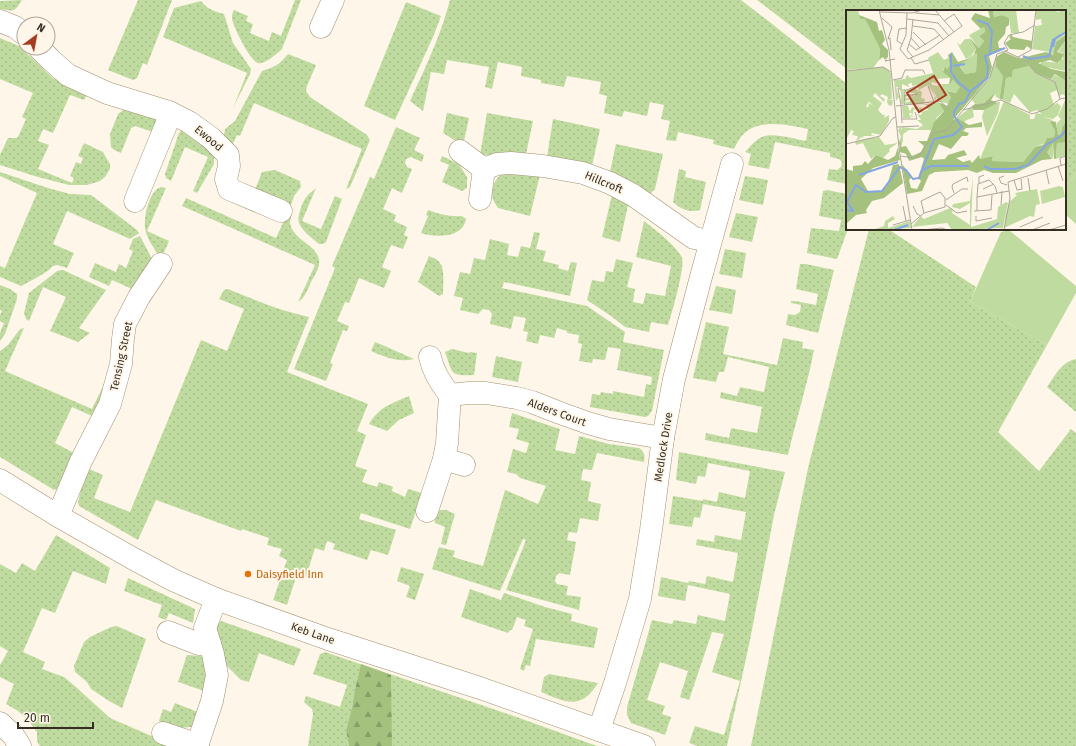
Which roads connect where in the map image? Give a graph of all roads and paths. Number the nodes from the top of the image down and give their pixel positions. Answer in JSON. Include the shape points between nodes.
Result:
{"nodes":[{"id":1,"x":333,"y":0,"type":"edge"},
{"id":2,"x":0,"y":21,"type":"edge"},
{"id":3,"x":321,"y":27,"type":"dead end"},
{"id":4,"x":16,"y":28,"type":"edge"},
{"id":5,"x":47,"y":56,"type":"edge"},
{"id":6,"x":171,"y":113,"type":"junction"},
{"id":7,"x":460,"y":150,"type":"dead end"},
{"id":8,"x":732,"y":164,"type":"dead end"},
{"id":9,"x":484,"y":170,"type":"junction"},
{"id":10,"x":480,"y":199,"type":"dead end"},
{"id":11,"x":135,"y":201,"type":"dead end"},
{"id":12,"x":281,"y":211,"type":"dead end"},
{"id":13,"x":710,"y":242,"type":"junction"},
{"id":14,"x":161,"y":264,"type":"dead end"},
{"id":15,"x":430,"y":357,"type":"dead end"},
{"id":16,"x":450,"y":395,"type":"junction"},
{"id":17,"x":663,"y":438,"type":"junction"},
{"id":18,"x":444,"y":459,"type":"junction"},
{"id":19,"x":464,"y":465,"type":"dead end"},
{"id":20,"x":0,"y":480,"type":"edge"},
{"id":21,"x":427,"y":511,"type":"dead end"},
{"id":22,"x":58,"y":516,"type":"junction"},
{"id":23,"x":216,"y":598,"type":"junction"},
{"id":24,"x":168,"y":632,"type":"dead end"},
{"id":25,"x":210,"y":644,"type":"junction"},
{"id":26,"x":0,"y":723,"type":"edge"},
{"id":27,"x":598,"y":730,"type":"junction"},
{"id":28,"x":163,"y":733,"type":"dead end"},
{"id":29,"x":198,"y":745,"type":"edge"},
{"id":30,"x":20,"y":746,"type":"edge"},
{"id":31,"x":644,"y":746,"type":"edge"}],
"edges":[{"from":1,"to":3,"type":"street"},
{"from":2,"to":4,"type":"street"},
{"from":5,"to":6,"type":"street","name":"Ewood","via":[[68,75],[87,85]]},
{"from":6,"to":11,"type":"street"},
{"from":6,"to":12,"type":"street","name":"Ewood","via":[[211,138],[228,155],[226,179],[229,189]]},
{"from":7,"to":9,"type":"street"},
{"from":8,"to":13,"type":"street","name":"Medlock Drive"},
{"from":9,"to":10,"type":"street"},
{"from":9,"to":13,"type":"street","name":"Hillcroft","via":[[497,164],[511,163],[583,173],[633,195],[694,238]]},
{"from":13,"to":17,"type":"street","name":"Medlock Drive","via":[[674,379]]},
{"from":14,"to":22,"type":"street","name":"Tensing Street","via":[[125,324],[121,364],[110,404],[81,461]]},
{"from":15,"to":16,"type":"street","via":[[437,377]]},
{"from":16,"to":17,"type":"street","name":"Alders Court","via":[[486,393],[517,398],[609,429]]},
{"from":16,"to":18,"type":"street"},
{"from":17,"to":27,"type":"street","name":"Medlock Drive","via":[[640,599]]},
{"from":18,"to":19,"type":"street"},
{"from":18,"to":21,"type":"street"},
{"from":20,"to":22,"type":"street","name":"Keb Lane"},
{"from":22,"to":23,"type":"street","name":"Keb Lane","via":[[173,580]]},
{"from":23,"to":25,"type":"street","via":[[205,628]]},
{"from":23,"to":27,"type":"street","name":"Keb Lane","via":[[328,639],[480,688]]},
{"from":24,"to":25,"type":"street","via":[[199,644]]},
{"from":25,"to":29,"type":"street","via":[[217,675]]},
{"from":26,"to":30,"type":"street","via":[[14,735]]},
{"from":27,"to":31,"type":"street","name":"Keb Lane"},
{"from":28,"to":29,"type":"street"}]}
